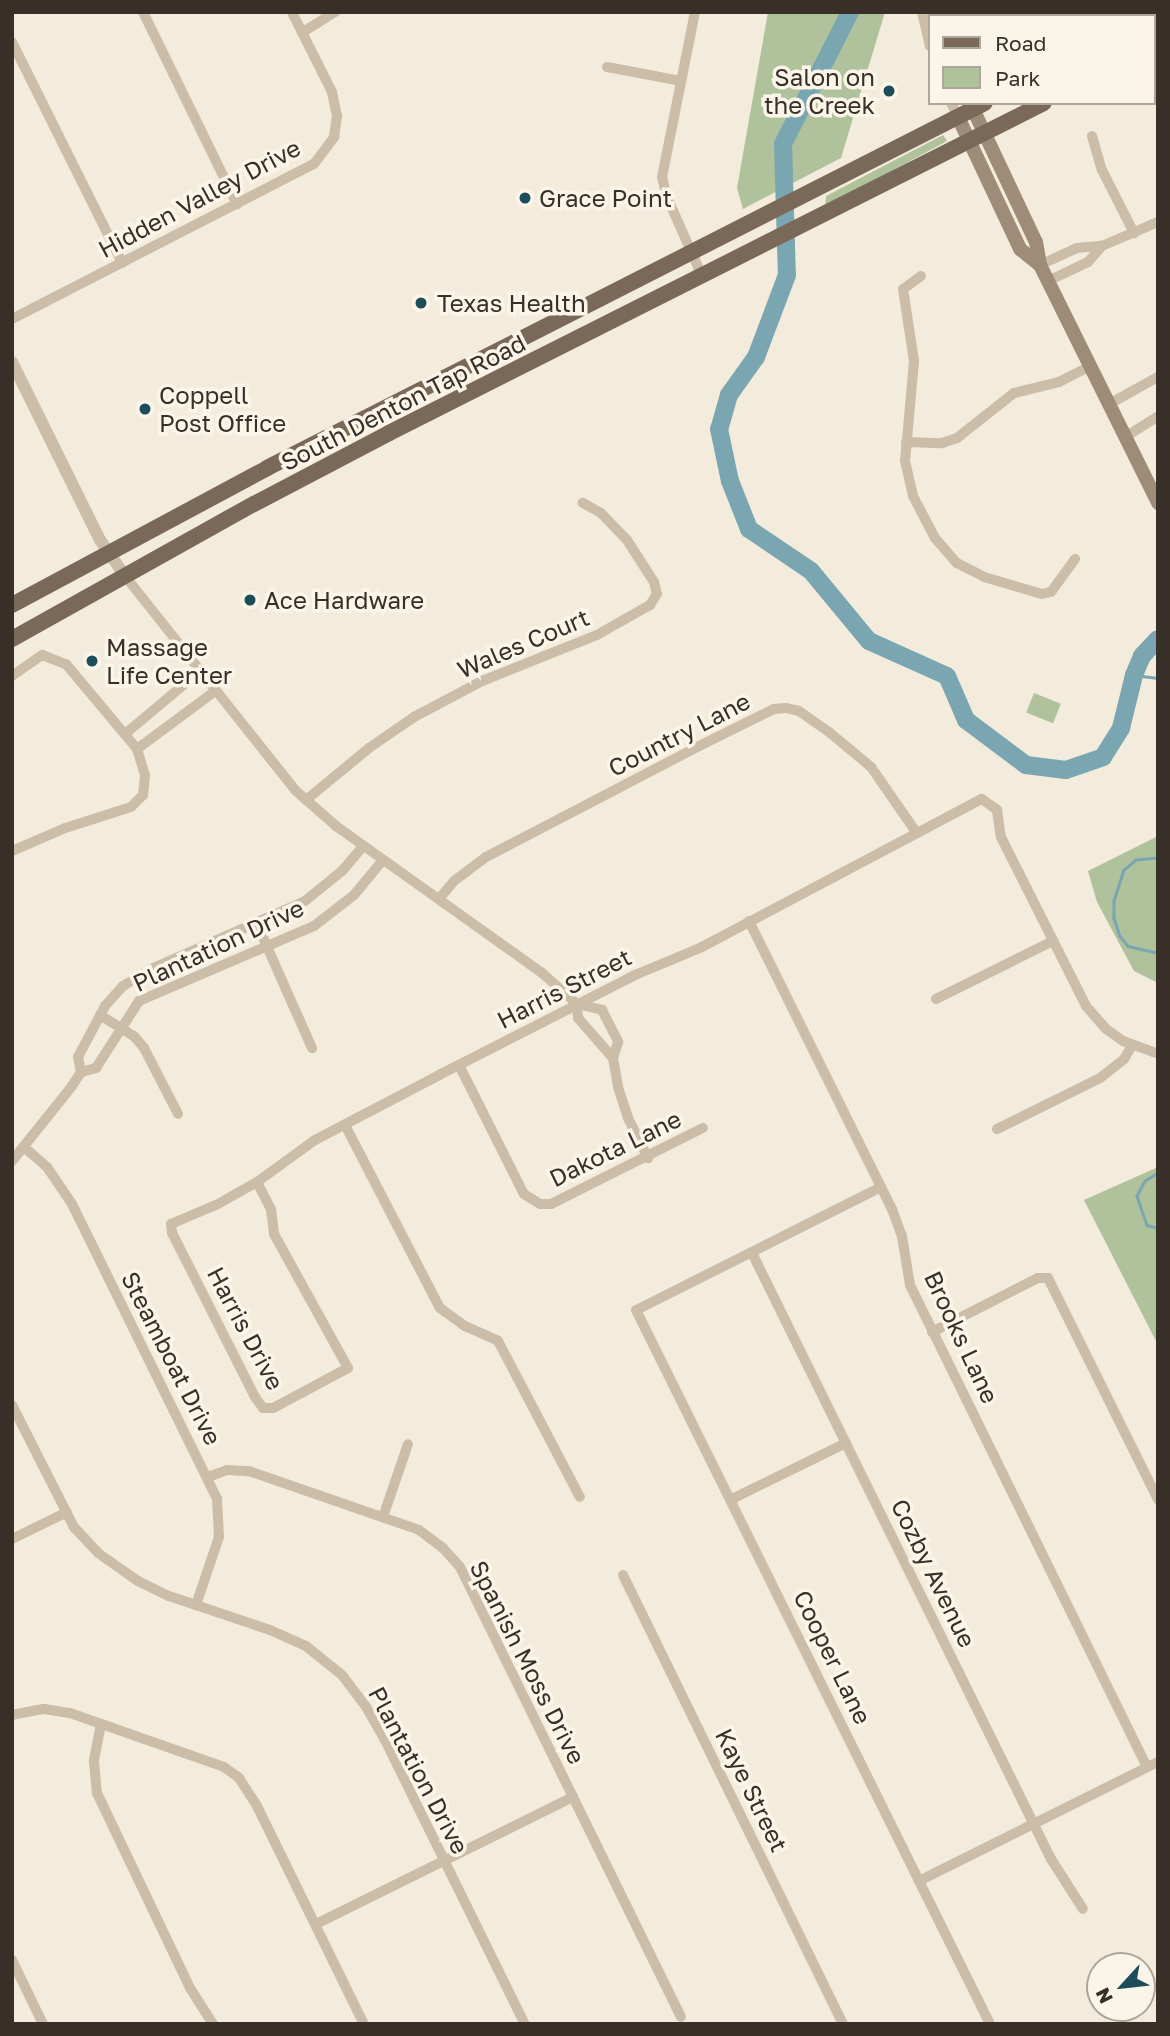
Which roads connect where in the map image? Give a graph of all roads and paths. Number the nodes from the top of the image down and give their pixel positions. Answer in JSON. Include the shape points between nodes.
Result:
{"nodes":[{"id":1,"x":143,"y":12,"type":"edge"},
{"id":2,"x":292,"y":12,"type":"edge"},
{"id":3,"x":335,"y":12,"type":"edge"},
{"id":4,"x":695,"y":12,"type":"edge"},
{"id":5,"x":922,"y":12,"type":"edge"},
{"id":6,"x":303,"y":32,"type":"junction"},
{"id":7,"x":928,"y":38,"type":"edge"},
{"id":8,"x":12,"y":42,"type":"edge"},
{"id":9,"x":607,"y":67,"type":"dead end"},
{"id":10,"x":681,"y":80,"type":"junction"},
{"id":11,"x":1040,"y":105,"type":"edge"},
{"id":12,"x":967,"y":107,"type":"edge"},
{"id":13,"x":985,"y":134,"type":"junction"},
{"id":14,"x":1092,"y":136,"type":"dead end"},
{"id":15,"x":970,"y":141,"type":"junction"},
{"id":16,"x":237,"y":204,"type":"junction"},
{"id":17,"x":1158,"y":222,"type":"edge"},
{"id":18,"x":1134,"y":233,"type":"junction"},
{"id":19,"x":1102,"y":246,"type":"junction"},
{"id":20,"x":691,"y":254,"type":"junction"},
{"id":21,"x":122,"y":263,"type":"junction"},
{"id":22,"x":1040,"y":265,"type":"junction"},
{"id":23,"x":702,"y":276,"type":"junction"},
{"id":24,"x":921,"y":276,"type":"dead end"},
{"id":25,"x":1048,"y":281,"type":"junction"},
{"id":26,"x":12,"y":319,"type":"edge"},
{"id":27,"x":495,"y":353,"type":"junction"},
{"id":28,"x":12,"y":362,"type":"edge"},
{"id":29,"x":1090,"y":366,"type":"junction"},
{"id":30,"x":506,"y":374,"type":"junction"},
{"id":31,"x":1158,"y":377,"type":"edge"},
{"id":32,"x":1109,"y":404,"type":"junction"},
{"id":33,"x":381,"y":410,"type":"junction"},
{"id":34,"x":1158,"y":416,"type":"edge"},
{"id":35,"x":391,"y":432,"type":"junction"},
{"id":36,"x":1125,"y":437,"type":"junction"},
{"id":37,"x":906,"y":442,"type":"junction"},
{"id":38,"x":583,"y":503,"type":"dead end"},
{"id":39,"x":1158,"y":503,"type":"edge"},
{"id":40,"x":106,"y":552,"type":"junction"},
{"id":41,"x":1075,"y":559,"type":"dead end"},
{"id":42,"x":125,"y":576,"type":"junction"},
{"id":43,"x":12,"y":605,"type":"edge"},
{"id":44,"x":12,"y":639,"type":"edge"},
{"id":45,"x":200,"y":671,"type":"junction"},
{"id":46,"x":12,"y":676,"type":"edge"},
{"id":47,"x":215,"y":691,"type":"junction"},
{"id":48,"x":125,"y":734,"type":"junction"},
{"id":49,"x":137,"y":749,"type":"junction"},
{"id":50,"x":306,"y":800,"type":"junction"},
{"id":51,"x":916,"y":832,"type":"junction"},
{"id":52,"x":363,"y":846,"type":"junction"},
{"id":53,"x":12,"y":851,"type":"edge"},
{"id":54,"x":383,"y":860,"type":"junction"},
{"id":55,"x":439,"y":899,"type":"junction"},
{"id":56,"x":749,"y":921,"type":"junction"},
{"id":57,"x":257,"y":924,"type":"junction"},
{"id":58,"x":1053,"y":941,"type":"junction"},
{"id":59,"x":267,"y":946,"type":"junction"},
{"id":60,"x":936,"y":999,"type":"dead end"},
{"id":61,"x":577,"y":1004,"type":"junction"},
{"id":62,"x":100,"y":1015,"type":"junction"},
{"id":63,"x":121,"y":1027,"type":"junction"},
{"id":64,"x":1133,"y":1044,"type":"junction"},
{"id":65,"x":312,"y":1048,"type":"dead end"},
{"id":66,"x":1158,"y":1054,"type":"edge"},
{"id":67,"x":613,"y":1058,"type":"junction"},
{"id":68,"x":459,"y":1065,"type":"junction"},
{"id":69,"x":81,"y":1072,"type":"junction"},
{"id":70,"x":178,"y":1114,"type":"dead end"},
{"id":71,"x":345,"y":1125,"type":"junction"},
{"id":72,"x":703,"y":1128,"type":"dead end"},
{"id":73,"x":996,"y":1129,"type":"dead end"},
{"id":74,"x":24,"y":1147,"type":"junction"},
{"id":75,"x":648,"y":1158,"type":"junction"},
{"id":76,"x":12,"y":1161,"type":"edge"},
{"id":77,"x":257,"y":1182,"type":"junction"},
{"id":78,"x":881,"y":1187,"type":"junction"},
{"id":79,"x":171,"y":1224,"type":"joint"},
{"id":80,"x":752,"y":1253,"type":"junction"},
{"id":81,"x":932,"y":1332,"type":"junction"},
{"id":82,"x":12,"y":1405,"type":"edge"},
{"id":83,"x":846,"y":1443,"type":"junction"},
{"id":84,"x":408,"y":1444,"type":"dead end"},
{"id":85,"x":208,"y":1477,"type":"junction"},
{"id":86,"x":580,"y":1497,"type":"dead end"},
{"id":87,"x":732,"y":1499,"type":"junction"},
{"id":88,"x":1158,"y":1500,"type":"edge"},
{"id":89,"x":67,"y":1512,"type":"junction"},
{"id":90,"x":383,"y":1517,"type":"junction"},
{"id":91,"x":12,"y":1539,"type":"edge"},
{"id":92,"x":623,"y":1574,"type":"dead end"},
{"id":93,"x":196,"y":1605,"type":"junction"},
{"id":94,"x":12,"y":1715,"type":"edge"},
{"id":95,"x":101,"y":1724,"type":"junction"},
{"id":96,"x":1158,"y":1762,"type":"edge"},
{"id":97,"x":1147,"y":1768,"type":"junction"},
{"id":98,"x":573,"y":1797,"type":"junction"},
{"id":99,"x":1035,"y":1825,"type":"junction"},
{"id":100,"x":444,"y":1861,"type":"junction"},
{"id":101,"x":919,"y":1881,"type":"junction"},
{"id":102,"x":1083,"y":1909,"type":"dead end"},
{"id":103,"x":316,"y":1924,"type":"junction"},
{"id":104,"x":12,"y":1960,"type":"edge"},
{"id":105,"x":681,"y":2017,"type":"dead end"},
{"id":106,"x":43,"y":2024,"type":"edge"},
{"id":107,"x":213,"y":2024,"type":"edge"},
{"id":108,"x":364,"y":2024,"type":"edge"},
{"id":109,"x":525,"y":2024,"type":"edge"},
{"id":110,"x":844,"y":2024,"type":"edge"},
{"id":111,"x":990,"y":2024,"type":"edge"}],
"edges":[{"from":1,"to":16,"type":"street"},
{"from":2,"to":6,"type":"street","name":"Hidden Valley Drive"},
{"from":3,"to":6,"type":"street"},
{"from":4,"to":10,"type":"street"},
{"from":5,"to":7,"type":"street"},
{"from":6,"to":16,"type":"street","name":"Hidden Valley Drive","via":[[332,92],[337,116],[334,137],[314,164]]},
{"from":8,"to":21,"type":"street"},
{"from":9,"to":10,"type":"street"},
{"from":10,"to":20,"type":"street","via":[[662,177]]},
{"from":11,"to":13,"type":"main road","name":"South Denton Tap Road"},
{"from":12,"to":13,"type":"main road"},
{"from":12,"to":15,"type":"main road"},
{"from":12,"to":20,"type":"main road","name":"South Denton Tap Road"},
{"from":13,"to":15,"type":"main road","name":"South Denton Tap Road"},
{"from":13,"to":22,"type":"main road","via":[[1036,242]]},
{"from":14,"to":18,"type":"street","via":[[1102,170]]},
{"from":15,"to":22,"type":"main road","via":[[1020,249]]},
{"from":15,"to":23,"type":"main road","name":"South Denton Tap Road"},
{"from":16,"to":21,"type":"street","name":"Hidden Valley Drive"},
{"from":17,"to":18,"type":"street"},
{"from":18,"to":19,"type":"street"},
{"from":19,"to":22,"type":"street","via":[[1077,248]]},
{"from":19,"to":25,"type":"street","via":[[1087,262]]},
{"from":20,"to":23,"type":"street"},
{"from":20,"to":27,"type":"main road","name":"South Denton Tap Road"},
{"from":21,"to":26,"type":"street","name":"Hidden Valley Drive"},
{"from":22,"to":25,"type":"main road"},
{"from":23,"to":30,"type":"main road","name":"South Denton Tap Road"},
{"from":24,"to":37,"type":"street","via":[[903,289],[914,361]]},
{"from":25,"to":29,"type":"main road"},
{"from":27,"to":30,"type":"main road"},
{"from":27,"to":33,"type":"main road","name":"South Denton Tap Road"},
{"from":28,"to":40,"type":"street"},
{"from":29,"to":32,"type":"main road"},
{"from":29,"to":37,"type":"street","via":[[1059,382],[1014,393],[957,438],[942,443]]},
{"from":30,"to":35,"type":"main road","name":"South Denton Tap Road"},
{"from":31,"to":32,"type":"street"},
{"from":32,"to":36,"type":"main road"},
{"from":33,"to":35,"type":"main road"},
{"from":33,"to":40,"type":"main road","name":"South Denton Tap Road"},
{"from":34,"to":36,"type":"street"},
{"from":35,"to":42,"type":"main road","name":"South Denton Tap Road"},
{"from":36,"to":39,"type":"main road"},
{"from":37,"to":41,"type":"street","via":[[913,496],[935,538],[957,563],[984,578],[1042,594],[1051,592]]},
{"from":38,"to":50,"type":"street","name":"Wales Court","via":[[601,513],[627,540],[654,582],[657,594],[650,605],[597,635],[482,681],[414,717]]},
{"from":40,"to":42,"type":"street"},
{"from":40,"to":43,"type":"main road","name":"South Denton Tap Road"},
{"from":42,"to":44,"type":"main road","name":"South Denton Tap Road"},
{"from":42,"to":45,"type":"street"},
{"from":45,"to":47,"type":"street"},
{"from":45,"to":48,"type":"street"},
{"from":46,"to":48,"type":"street","via":[[42,655],[66,664]]},
{"from":47,"to":49,"type":"street"},
{"from":47,"to":50,"type":"street","via":[[283,779]]},
{"from":48,"to":49,"type":"street"},
{"from":49,"to":53,"type":"street","via":[[145,776],[143,795],[131,807]]},
{"from":50,"to":52,"type":"street"},
{"from":51,"to":55,"type":"street","name":"Country Lane","via":[[871,767],[799,711],[774,709],[486,857]]},
{"from":51,"to":56,"type":"street","name":"Harris Street"},
{"from":51,"to":58,"type":"street","name":"Harris Street","via":[[982,799],[997,810],[1001,837]]},
{"from":52,"to":54,"type":"street"},
{"from":52,"to":57,"type":"street","name":"Plantation Drive","via":[[305,901]]},
{"from":54,"to":55,"type":"street"},
{"from":54,"to":59,"type":"street","name":"Plantation Drive","via":[[332,913]]},
{"from":55,"to":61,"type":"street","via":[[541,972]]},
{"from":56,"to":61,"type":"street","name":"Harris Street"},
{"from":56,"to":78,"type":"street","name":"Brooks Lane"},
{"from":57,"to":59,"type":"street"},
{"from":57,"to":62,"type":"street","name":"Plantation Drive","via":[[129,981]]},
{"from":58,"to":60,"type":"street"},
{"from":58,"to":64,"type":"street","via":[[1096,1020]]},
{"from":59,"to":63,"type":"street","name":"Plantation Drive","via":[[139,1001]]},
{"from":59,"to":65,"type":"street"},
{"from":61,"to":67,"type":"street","via":[[578,1018]]},
{"from":61,"to":67,"type":"street","via":[[602,1010],[618,1042]]},
{"from":61,"to":68,"type":"street","name":"Harris Street"},
{"from":62,"to":63,"type":"street"},
{"from":62,"to":69,"type":"street","name":"Plantation Drive","via":[[78,1057]]},
{"from":63,"to":69,"type":"street","name":"Plantation Drive","via":[[96,1068]]},
{"from":63,"to":70,"type":"street","via":[[144,1048]]},
{"from":64,"to":66,"type":"street"},
{"from":64,"to":73,"type":"street","via":[[1124,1059],[1100,1078]]},
{"from":67,"to":75,"type":"street","via":[[628,1118]]},
{"from":68,"to":71,"type":"street","name":"Harris Street"},
{"from":68,"to":75,"type":"street","name":"Dakota Lane","via":[[524,1194],[532,1200],[551,1204]]},
{"from":69,"to":74,"type":"street","name":"Plantation Drive"},
{"from":71,"to":77,"type":"street","name":"Harris Street","via":[[314,1140]]},
{"from":71,"to":86,"type":"street","via":[[440,1307],[465,1326],[498,1341]]},
{"from":72,"to":75,"type":"street","name":"Dakota Lane"},
{"from":74,"to":76,"type":"street","name":"Plantation Drive"},
{"from":74,"to":85,"type":"street","name":"Steamboat Drive","via":[[47,1167],[72,1204]]},
{"from":77,"to":79,"type":"street","name":"Harris Street"},
{"from":77,"to":79,"type":"street","name":"Harris Drive","via":[[271,1209],[274,1234],[348,1368],[273,1408],[263,1408],[254,1397]]},
{"from":78,"to":80,"type":"street"},
{"from":78,"to":81,"type":"street","name":"Brooks Lane","via":[[902,1236],[910,1285]]},
{"from":80,"to":83,"type":"street","name":"Cozby Avenue"},
{"from":80,"to":87,"type":"street","name":"Cooper Lane","via":[[636,1310]]},
{"from":81,"to":88,"type":"street","via":[[1048,1278]]},
{"from":81,"to":97,"type":"street","name":"Brooks Lane"},
{"from":82,"to":89,"type":"street","name":"Plantation Drive"},
{"from":83,"to":87,"type":"street"},
{"from":83,"to":99,"type":"street","name":"Cozby Avenue"},
{"from":84,"to":90,"type":"street"},
{"from":85,"to":90,"type":"street","name":"Spanish Moss Drive","via":[[227,1470],[249,1471]]},
{"from":85,"to":93,"type":"street","name":"Steamboat Drive","via":[[219,1510],[219,1537]]},
{"from":87,"to":101,"type":"street","name":"Cooper Lane"},
{"from":89,"to":91,"type":"street"},
{"from":89,"to":93,"type":"street","name":"Plantation Drive","via":[[74,1527],[114,1566]]},
{"from":90,"to":98,"type":"street","name":"Spanish Moss Drive","via":[[419,1530],[460,1567]]},
{"from":92,"to":110,"type":"street","name":"Kaye Street"},
{"from":93,"to":100,"type":"street","name":"Plantation Drive","via":[[306,1646],[342,1675],[372,1717]]},
{"from":94,"to":95,"type":"street","via":[[44,1709]]},
{"from":95,"to":103,"type":"street","via":[[224,1767],[239,1778]]},
{"from":95,"to":107,"type":"street","via":[[94,1761],[97,1793],[190,1989]]},
{"from":96,"to":97,"type":"street"},
{"from":97,"to":99,"type":"street"},
{"from":98,"to":100,"type":"street"},
{"from":98,"to":105,"type":"street","name":"Spanish Moss Drive"},
{"from":99,"to":101,"type":"street"},
{"from":99,"to":102,"type":"street","name":"Cozby Avenue"},
{"from":100,"to":103,"type":"street"},
{"from":100,"to":109,"type":"street","name":"Plantation Drive"},
{"from":101,"to":111,"type":"street","name":"Cooper Lane"},
{"from":103,"to":108,"type":"street"},
{"from":104,"to":106,"type":"street"}]}
